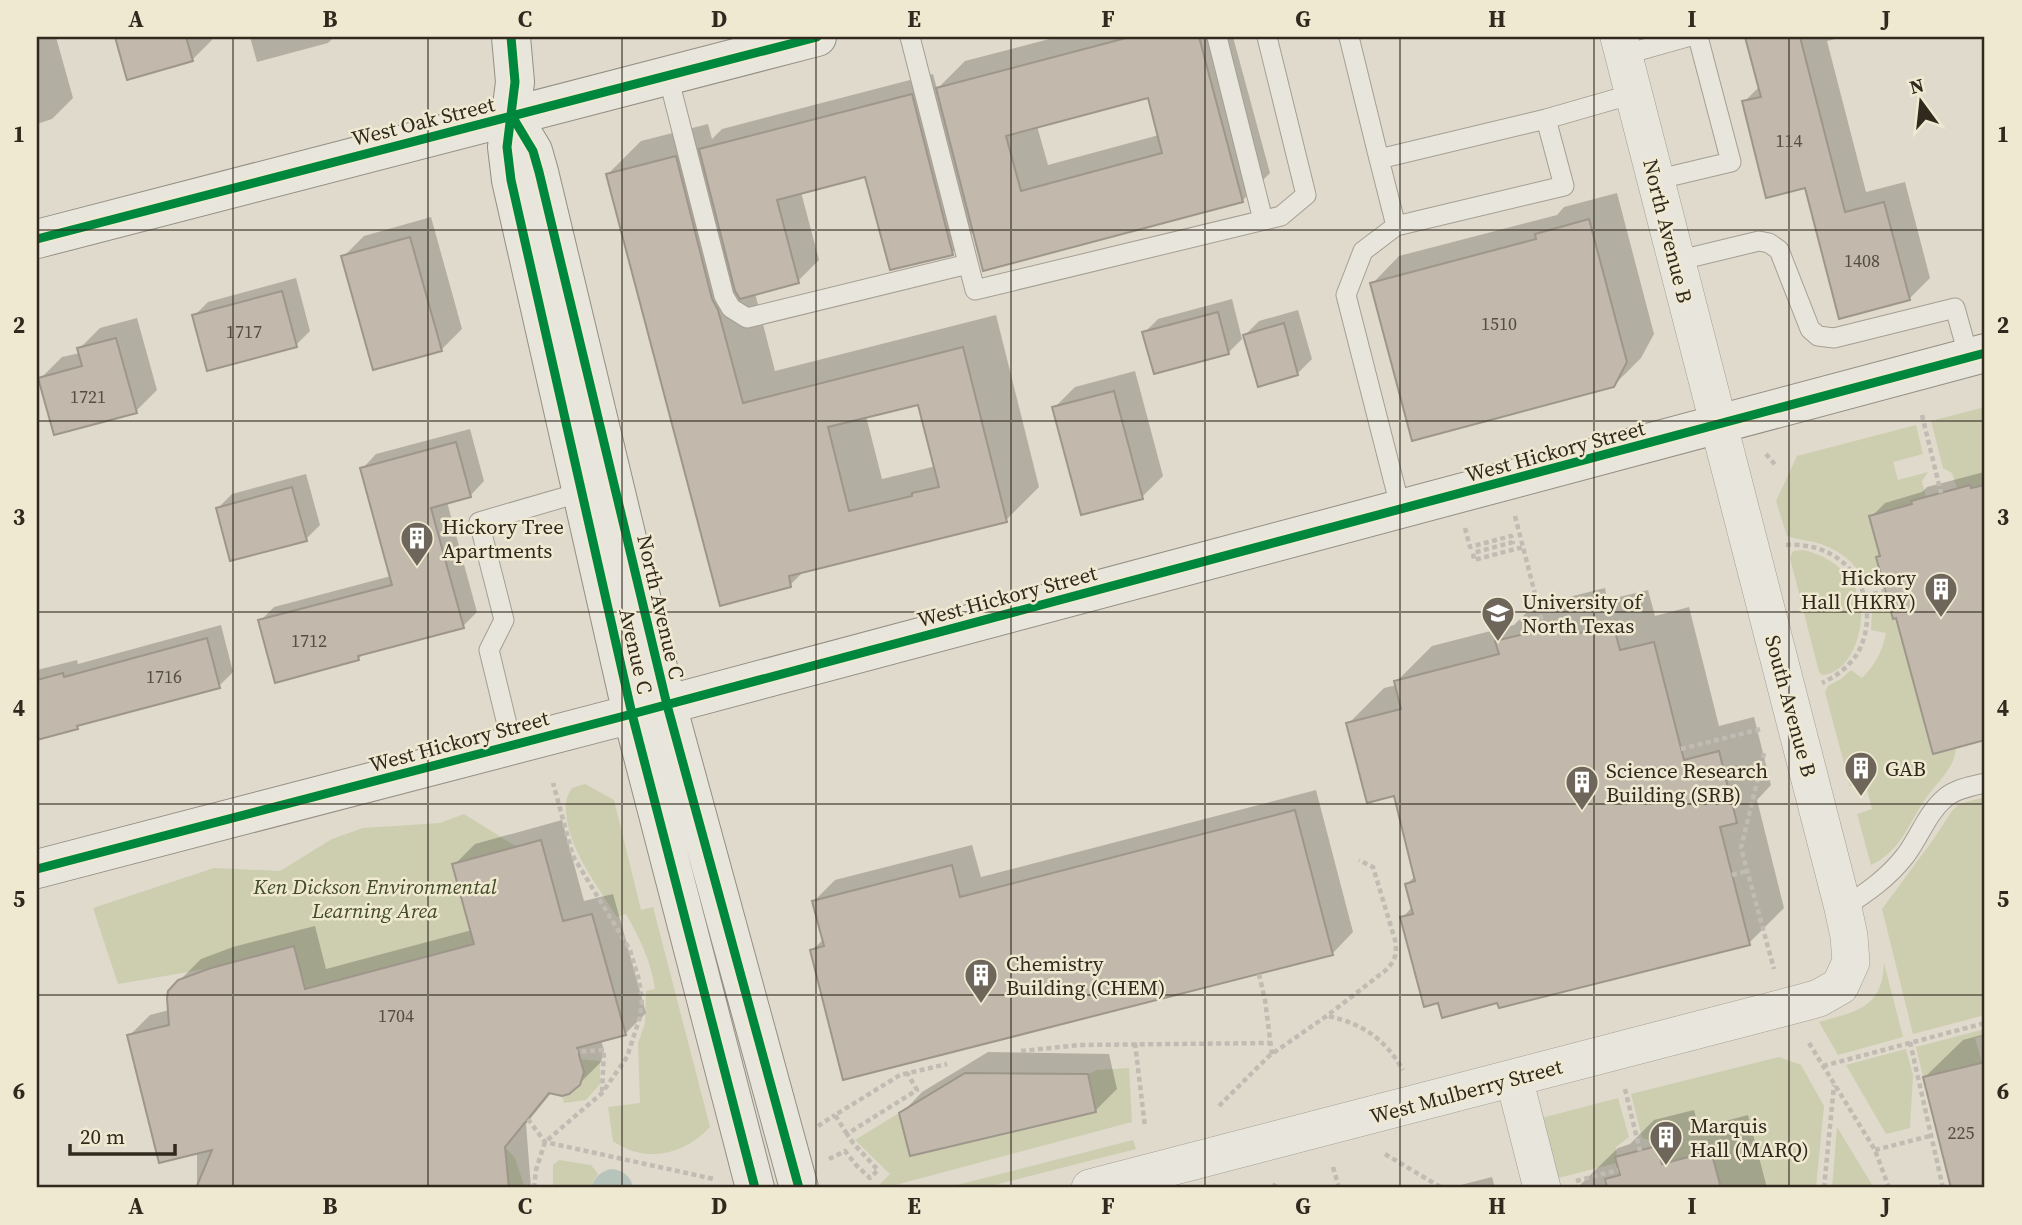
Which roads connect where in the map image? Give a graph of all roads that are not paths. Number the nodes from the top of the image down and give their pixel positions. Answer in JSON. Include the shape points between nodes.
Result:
{"nodes":[{"id":1,"x":511,"y":37,"type":"edge"},
{"id":2,"x":817,"y":37,"type":"edge"},
{"id":3,"x":910,"y":37,"type":"edge"},
{"id":4,"x":1217,"y":37,"type":"edge"},
{"id":5,"x":1267,"y":37,"type":"edge"},
{"id":6,"x":1349,"y":37,"type":"edge"},
{"id":7,"x":1687,"y":37,"type":"edge"},
{"id":8,"x":1698,"y":37,"type":"edge"},
{"id":9,"x":746,"y":46,"type":"edge"},
{"id":10,"x":1621,"y":46,"type":"edge"},
{"id":11,"x":668,"y":76,"type":"junction"},
{"id":12,"x":1633,"y":94,"type":"junction"},
{"id":13,"x":512,"y":116,"type":"junction"},
{"id":14,"x":1546,"y":119,"type":"junction"},
{"id":15,"x":1379,"y":159,"type":"junction"},
{"id":16,"x":1655,"y":180,"type":"junction"},
{"id":17,"x":1263,"y":220,"type":"junction"},
{"id":18,"x":1396,"y":226,"type":"junction"},
{"id":19,"x":37,"y":239,"type":"edge"},
{"id":20,"x":1676,"y":261,"type":"junction"},
{"id":21,"x":968,"y":264,"type":"junction"},
{"id":22,"x":1977,"y":355,"type":"edge"},
{"id":23,"x":1718,"y":426,"type":"junction"},
{"id":24,"x":582,"y":492,"type":"junction"},
{"id":25,"x":1401,"y":510,"type":"junction"},
{"id":26,"x":649,"y":709,"type":"junction"},
{"id":27,"x":512,"y":745,"type":"junction"},
{"id":28,"x":1985,"y":783,"type":"edge"},
{"id":29,"x":37,"y":869,"type":"edge"},
{"id":30,"x":1843,"y":908,"type":"junction"},
{"id":31,"x":1840,"y":986,"type":"joint"},
{"id":32,"x":1514,"y":1079,"type":"junction"},
{"id":33,"x":1554,"y":1185,"type":"edge"},
{"id":34,"x":1102,"y":1187,"type":"edge"},
{"id":35,"x":755,"y":1188,"type":"edge"},
{"id":36,"x":799,"y":1188,"type":"edge"}],
"edges":[{"from":1,"to":13,"type":"main road","name":"Avenue C"},
{"from":2,"to":9,"type":"main road","name":"West Oak Street"},
{"from":3,"to":21,"type":"lane"},
{"from":4,"to":17,"type":"lane"},
{"from":5,"to":17,"type":"lane","via":[[1306,194],[1281,216]]},
{"from":6,"to":15,"type":"lane"},
{"from":7,"to":10,"type":"lane"},
{"from":8,"to":16,"type":"lane","via":[[1731,162]]},
{"from":9,"to":11,"type":"main road","name":"West Oak Street"},
{"from":10,"to":12,"type":"street","name":"North Avenue B"},
{"from":11,"to":13,"type":"main road","name":"West Oak Street"},
{"from":11,"to":21,"type":"lane","via":[[724,296],[731,308],[747,317]]},
{"from":12,"to":14,"type":"lane"},
{"from":12,"to":16,"type":"street","name":"North Avenue B"},
{"from":13,"to":19,"type":"main road","name":"West Oak Street"},
{"from":13,"to":24,"type":"main road","name":"Avenue C","via":[[507,147],[511,180]]},
{"from":13,"to":26,"type":"main road","name":"North Avenue C","via":[[539,172]]},
{"from":14,"to":15,"type":"lane"},
{"from":14,"to":18,"type":"lane","via":[[1564,186]]},
{"from":15,"to":18,"type":"lane"},
{"from":16,"to":20,"type":"street","name":"North Avenue B"},
{"from":17,"to":21,"type":"lane","via":[[975,290]]},
{"from":18,"to":25,"type":"lane","via":[[1363,251],[1346,295]]},
{"from":20,"to":22,"type":"lane","via":[[1759,241],[1769,243],[1779,250],[1810,329],[1818,336],[1834,338],[1955,308]]},
{"from":20,"to":23,"type":"street","name":"North Avenue B"},
{"from":22,"to":23,"type":"main road","name":"West Hickory Street"},
{"from":23,"to":25,"type":"main road","name":"West Hickory Street"},
{"from":23,"to":30,"type":"street","name":"South Avenue B"},
{"from":24,"to":26,"type":"main road","name":"Avenue C"},
{"from":24,"to":27,"type":"lane","via":[[480,522],[504,620],[489,650]]},
{"from":25,"to":26,"type":"main road","name":"West Hickory Street"},
{"from":26,"to":27,"type":"main road","name":"West Hickory Street"},
{"from":26,"to":35,"type":"main road","name":"Avenue C"},
{"from":26,"to":36,"type":"main road","name":"North Avenue C"},
{"from":27,"to":29,"type":"main road","name":"West Hickory Street"},
{"from":28,"to":30,"type":"lane","via":[[1946,797],[1890,874]]},
{"from":30,"to":31,"type":"street","name":"South Avenue B","via":[[1850,961]]},
{"from":31,"to":32,"type":"street","name":"West Mulberry Street","via":[[1809,1001]]},
{"from":32,"to":33,"type":"street"},
{"from":32,"to":34,"type":"street","name":"West Mulberry Street"}]}
